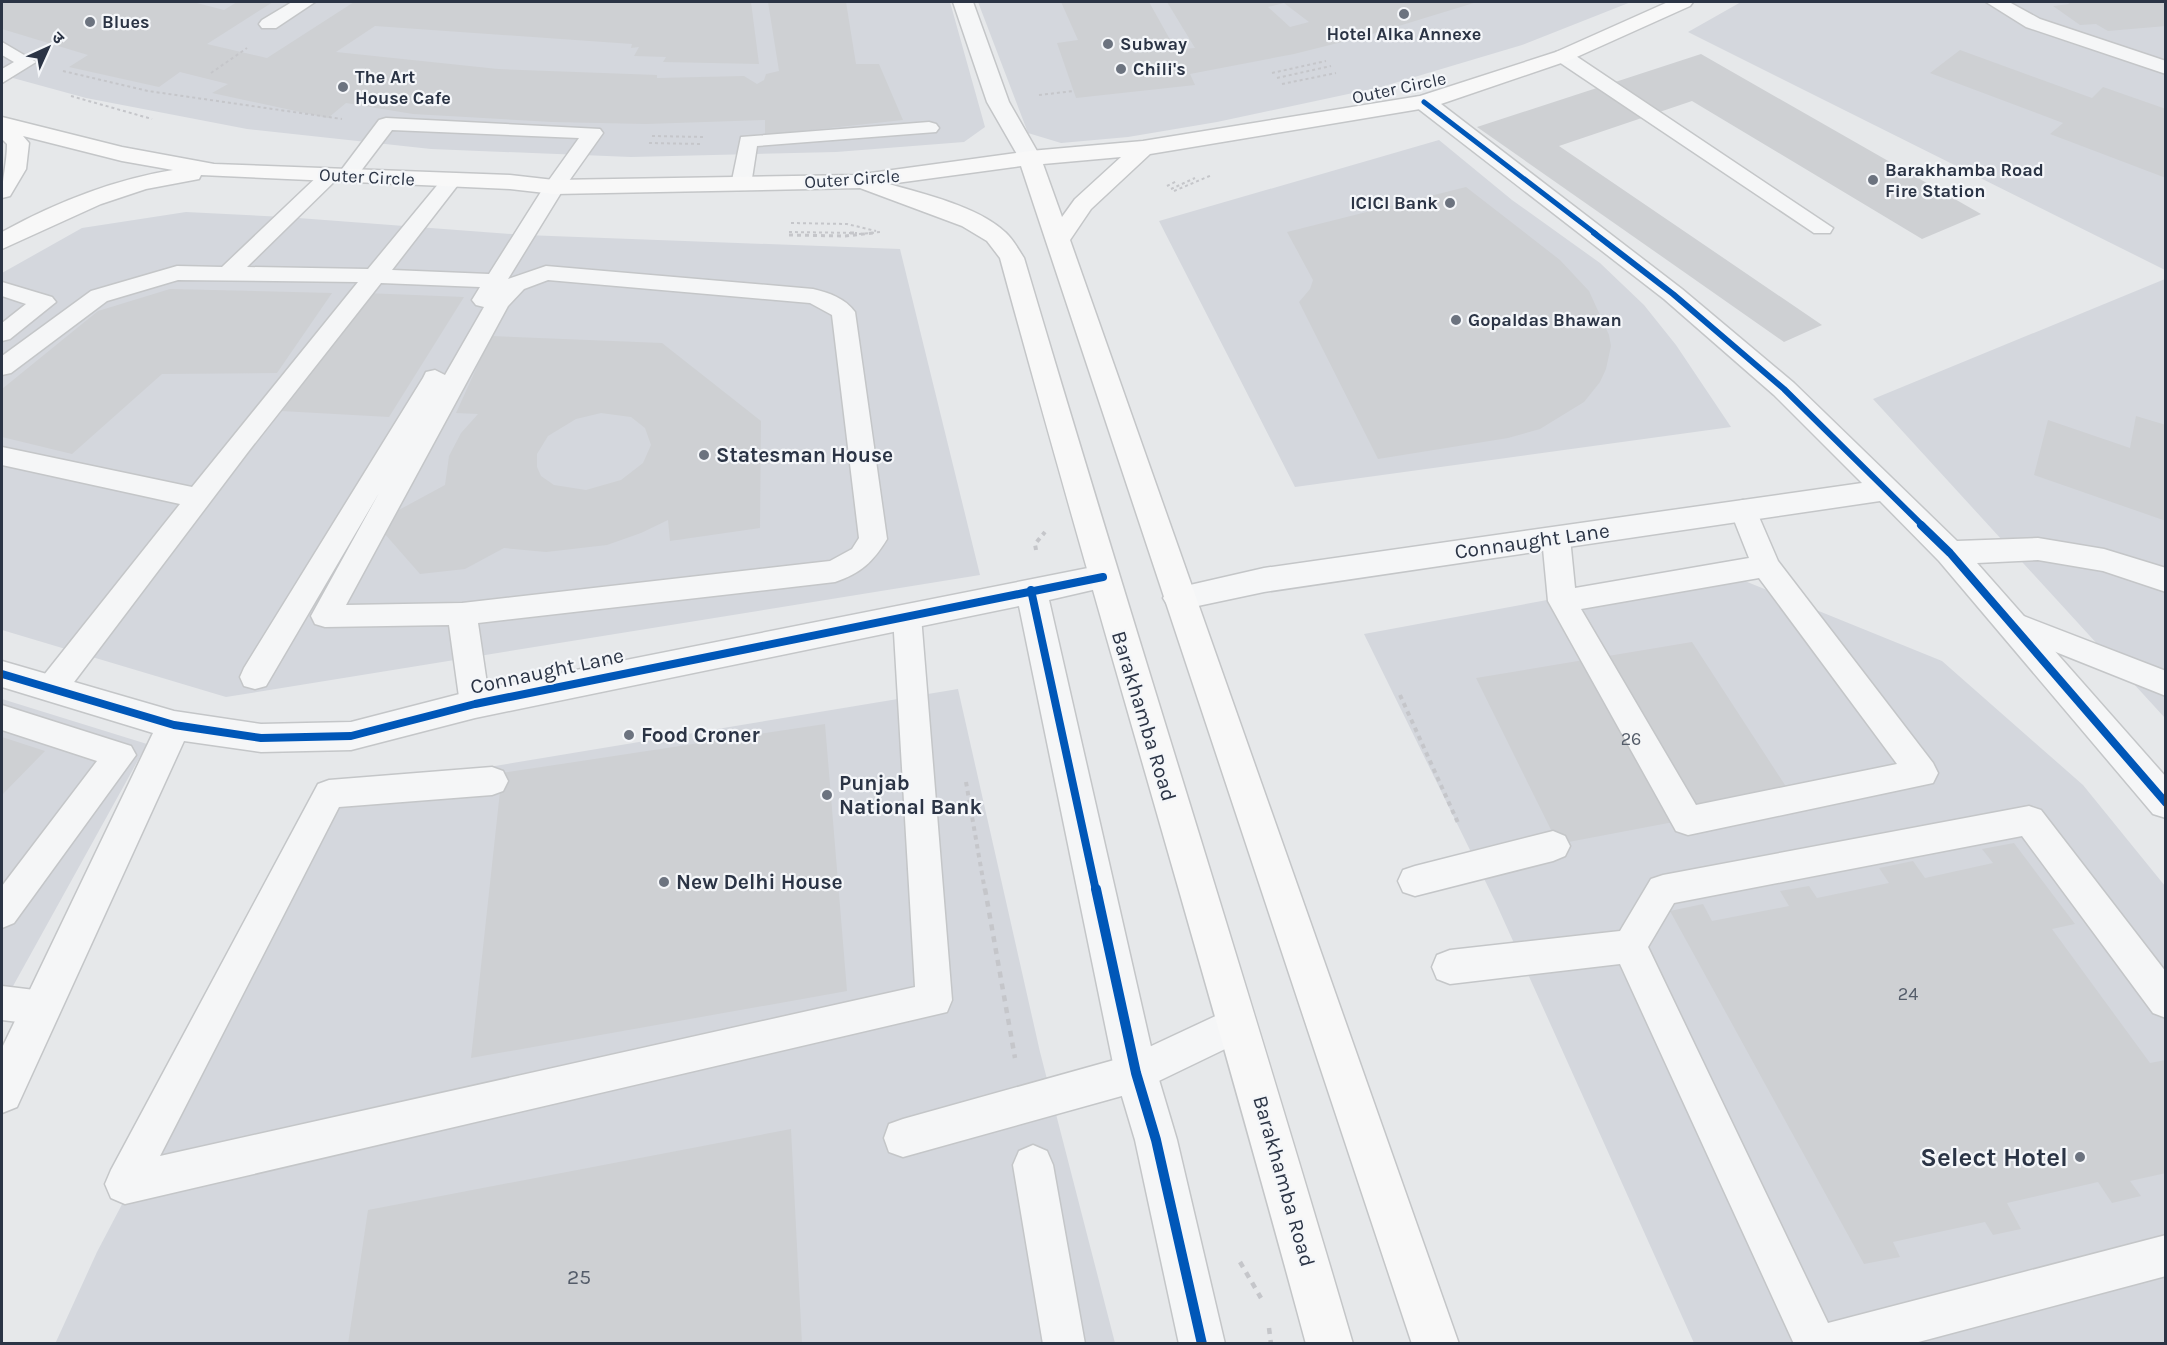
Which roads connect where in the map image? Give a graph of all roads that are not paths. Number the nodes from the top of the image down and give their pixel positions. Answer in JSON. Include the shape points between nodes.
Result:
{"nodes":[{"id":1,"x":305,"y":2,"type":"edge"},
{"id":2,"x":963,"y":2,"type":"edge"},
{"id":3,"x":1683,"y":2,"type":"edge"},
{"id":4,"x":1996,"y":2,"type":"edge"},
{"id":5,"x":269,"y":24,"type":"dead end"},
{"id":6,"x":2,"y":48,"type":"edge"},
{"id":7,"x":1563,"y":56,"type":"junction"},
{"id":8,"x":2166,"y":68,"type":"edge"},
{"id":9,"x":2,"y":77,"type":"edge"},
{"id":10,"x":1424,"y":102,"type":"junction"},
{"id":11,"x":2,"y":126,"type":"edge"},
{"id":12,"x":929,"y":128,"type":"dead end"},
{"id":13,"x":1143,"y":148,"type":"junction"},
{"id":14,"x":1030,"y":158,"type":"junction"},
{"id":15,"x":214,"y":171,"type":"junction"},
{"id":16,"x":339,"y":175,"type":"junction"},
{"id":17,"x":451,"y":182,"type":"junction"},
{"id":18,"x":856,"y":182,"type":"junction"},
{"id":19,"x":741,"y":185,"type":"junction"},
{"id":20,"x":554,"y":187,"type":"junction"},
{"id":21,"x":2,"y":191,"type":"edge"},
{"id":22,"x":1822,"y":228,"type":"dead end"},
{"id":23,"x":1058,"y":240,"type":"junction"},
{"id":24,"x":2,"y":242,"type":"edge"},
{"id":25,"x":228,"y":273,"type":"junction"},
{"id":26,"x":375,"y":278,"type":"junction"},
{"id":27,"x":495,"y":281,"type":"junction"},
{"id":28,"x":2,"y":289,"type":"edge"},
{"id":29,"x":2,"y":334,"type":"edge"},
{"id":30,"x":2,"y":367,"type":"edge"},
{"id":31,"x":2,"y":456,"type":"edge"},
{"id":32,"x":1886,"y":490,"type":"junction"},
{"id":33,"x":198,"y":498,"type":"junction"},
{"id":34,"x":1743,"y":510,"type":"junction"},
{"id":35,"x":1556,"y":538,"type":"junction"},
{"id":36,"x":1950,"y":553,"type":"junction"},
{"id":37,"x":1766,"y":566,"type":"junction"},
{"id":38,"x":1103,"y":577,"type":"junction"},
{"id":39,"x":2166,"y":580,"type":"edge"},
{"id":40,"x":1030,"y":590,"type":"junction"},
{"id":41,"x":1179,"y":598,"type":"junction"},
{"id":42,"x":1562,"y":601,"type":"junction"},
{"id":43,"x":462,"y":614,"type":"junction"},
{"id":44,"x":907,"y":616,"type":"junction"},
{"id":45,"x":2008,"y":621,"type":"junction"},
{"id":46,"x":2,"y":674,"type":"edge"},
{"id":47,"x":255,"y":677,"type":"dead end"},
{"id":48,"x":2166,"y":684,"type":"edge"},
{"id":49,"x":51,"y":689,"type":"junction"},
{"id":50,"x":476,"y":704,"type":"junction"},
{"id":51,"x":2,"y":718,"type":"edge"},
{"id":52,"x":174,"y":725,"type":"junction"},
{"id":53,"x":492,"y":780,"type":"dead end"},
{"id":54,"x":2166,"y":803,"type":"edge"},
{"id":55,"x":1553,"y":846,"type":"dead end"},
{"id":56,"x":1414,"y":881,"type":"dead end"},
{"id":57,"x":2,"y":912,"type":"edge"},
{"id":58,"x":1630,"y":946,"type":"junction"},
{"id":59,"x":1450,"y":967,"type":"dead end"},
{"id":60,"x":2166,"y":1001,"type":"edge"},
{"id":61,"x":2,"y":1003,"type":"edge"},
{"id":62,"x":44,"y":1008,"type":"junction"},
{"id":63,"x":1237,"y":1024,"type":"junction"},
{"id":64,"x":1136,"y":1073,"type":"junction"},
{"id":65,"x":2,"y":1092,"type":"edge"},
{"id":66,"x":903,"y":1138,"type":"dead end"},
{"id":67,"x":1033,"y":1165,"type":"dead end"},
{"id":68,"x":2166,"y":1255,"type":"edge"},
{"id":69,"x":1064,"y":1344,"type":"edge"},
{"id":70,"x":1202,"y":1344,"type":"edge"},
{"id":71,"x":1330,"y":1344,"type":"edge"},
{"id":72,"x":1436,"y":1344,"type":"edge"},
{"id":73,"x":1816,"y":1344,"type":"edge"},
{"id":74,"x":1829,"y":1344,"type":"edge"}],
"edges":[{"from":1,"to":5,"type":"street"},
{"from":2,"to":14,"type":"street","via":[[998,102]]},
{"from":3,"to":7,"type":"main road","name":"Outer Circle"},
{"from":4,"to":8,"type":"street","via":[[2033,22]]},
{"from":6,"to":9,"type":"lane","via":[[27,62]]},
{"from":7,"to":10,"type":"main road","name":"Outer Circle"},
{"from":7,"to":22,"type":"lane"},
{"from":10,"to":13,"type":"main road","name":"Outer Circle"},
{"from":10,"to":32,"type":"street","via":[[1673,294],[1784,389]]},
{"from":11,"to":15,"type":"main road","name":"Outer Circle"},
{"from":11,"to":21,"type":"main road","via":[[18,143],[19,161]]},
{"from":12,"to":19,"type":"lane","via":[[748,141]]},
{"from":13,"to":14,"type":"main road","name":"Outer Circle"},
{"from":13,"to":23,"type":"main road","via":[[1083,204]]},
{"from":14,"to":18,"type":"main road","name":"Outer Circle"},
{"from":14,"to":23,"type":"main road"},
{"from":15,"to":16,"type":"main road","name":"Outer Circle"},
{"from":15,"to":24,"type":"main road","via":[[160,179],[104,194],[50,216]]},
{"from":16,"to":17,"type":"main road","name":"Outer Circle"},
{"from":16,"to":20,"type":"lane","via":[[386,124],[593,133]]},
{"from":16,"to":25,"type":"lane"},
{"from":17,"to":20,"type":"main road","name":"Outer Circle"},
{"from":17,"to":26,"type":"lane"},
{"from":18,"to":19,"type":"main road","name":"Outer Circle"},
{"from":18,"to":38,"type":"main road","name":"Barakhamba Road","via":[[912,197],[982,227],[996,236],[1012,258]]},
{"from":19,"to":20,"type":"main road","name":"Outer Circle"},
{"from":20,"to":27,"type":"lane"},
{"from":23,"to":41,"type":"main road"},
{"from":25,"to":26,"type":"lane"},
{"from":25,"to":30,"type":"lane","via":[[177,273],[99,296]]},
{"from":26,"to":27,"type":"lane"},
{"from":26,"to":33,"type":"lane"},
{"from":27,"to":47,"type":"lane","via":[[370,481]]},
{"from":28,"to":29,"type":"lane","via":[[44,302]]},
{"from":31,"to":33,"type":"lane"},
{"from":32,"to":34,"type":"street","name":"Connaught Lane"},
{"from":32,"to":36,"type":"street"},
{"from":33,"to":49,"type":"lane"},
{"from":34,"to":35,"type":"street","name":"Connaught Lane"},
{"from":34,"to":37,"type":"lane"},
{"from":35,"to":41,"type":"street","name":"Connaught Lane","via":[[1264,580]]},
{"from":35,"to":42,"type":"lane"},
{"from":36,"to":39,"type":"street","via":[[2038,549],[2104,560]]},
{"from":36,"to":45,"type":"street"},
{"from":37,"to":42,"type":"lane"},
{"from":37,"to":42,"type":"lane","via":[[1922,773],[1688,821]]},
{"from":38,"to":40,"type":"street","name":"Connaught Lane"},
{"from":38,"to":63,"type":"main road","name":"Barakhamba Road"},
{"from":40,"to":44,"type":"street","name":"Connaught Lane"},
{"from":40,"to":64,"type":"street"},
{"from":41,"to":72,"type":"main road"},
{"from":43,"to":43,"type":"lane","via":[[835,571],[862,556],[873,538],[843,312],[813,296],[546,273],[516,284],[498,302],[326,616]]},
{"from":43,"to":50,"type":"lane"},
{"from":44,"to":50,"type":"street","name":"Connaught Lane"},
{"from":44,"to":53,"type":"lane","via":[[934,1000],[125,1184],[329,794]]},
{"from":45,"to":48,"type":"lane"},
{"from":45,"to":54,"type":"street"},
{"from":46,"to":49,"type":"street","name":"Connaught Lane"},
{"from":49,"to":52,"type":"street","name":"Connaught Lane"},
{"from":50,"to":52,"type":"street","name":"Connaught Lane","via":[[351,736],[261,738]]},
{"from":51,"to":57,"type":"lane","via":[[120,755]]},
{"from":52,"to":62,"type":"street"},
{"from":55,"to":56,"type":"lane"},
{"from":58,"to":59,"type":"lane"},
{"from":58,"to":60,"type":"lane","via":[[1663,890],[2029,820]]},
{"from":58,"to":73,"type":"lane"},
{"from":61,"to":62,"type":"lane"},
{"from":62,"to":65,"type":"street"},
{"from":63,"to":64,"type":"lane"},
{"from":63,"to":71,"type":"main road","name":"Barakhamba Road"},
{"from":64,"to":66,"type":"lane"},
{"from":64,"to":70,"type":"street","via":[[1156,1140]]},
{"from":67,"to":69,"type":"lane"},
{"from":68,"to":74,"type":"lane"}]}
